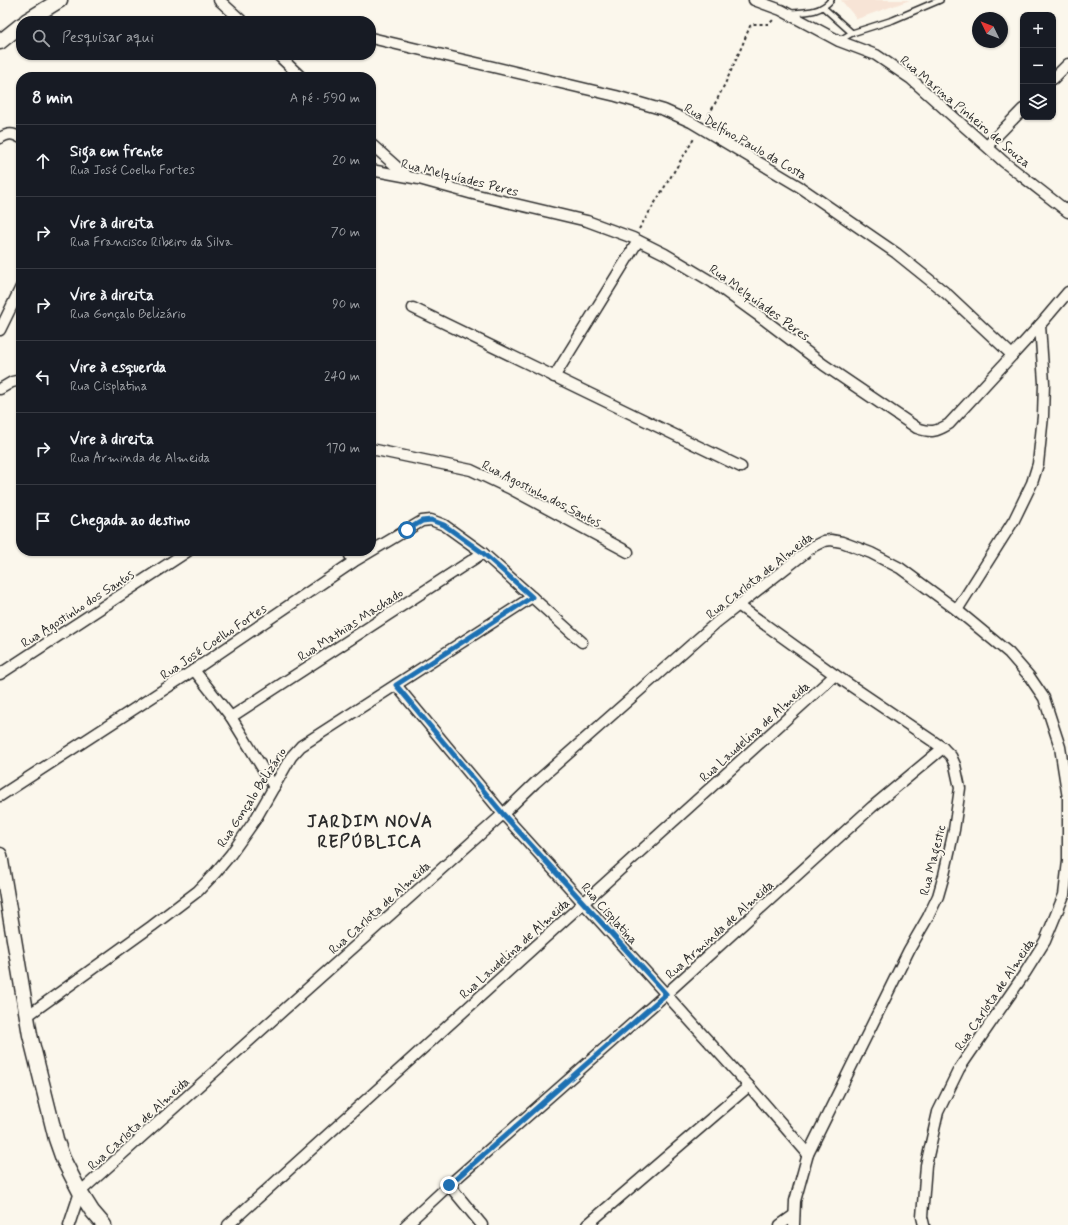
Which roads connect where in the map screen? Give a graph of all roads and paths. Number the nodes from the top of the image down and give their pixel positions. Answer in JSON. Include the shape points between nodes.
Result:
{"nodes":[{"id":1,"x":60,"y":0,"type":"edge"},
{"id":2,"x":219,"y":0,"type":"edge"},
{"id":3,"x":754,"y":0,"type":"edge"},
{"id":4,"x":831,"y":0,"type":"edge"},
{"id":5,"x":940,"y":0,"type":"edge"},
{"id":6,"x":824,"y":8,"type":"junction"},
{"id":7,"x":787,"y":13,"type":"junction"},
{"id":8,"x":34,"y":16,"type":"edge"},
{"id":9,"x":237,"y":16,"type":"edge"},
{"id":10,"x":16,"y":29,"type":"edge"},
{"id":11,"x":852,"y":33,"type":"junction"},
{"id":12,"x":376,"y":39,"type":"edge"},
{"id":13,"x":839,"y":41,"type":"junction"},
{"id":14,"x":0,"y":42,"type":"edge"},
{"id":15,"x":283,"y":60,"type":"edge"},
{"id":16,"x":1068,"y":64,"type":"edge"},
{"id":17,"x":296,"y":72,"type":"edge"},
{"id":18,"x":1056,"y":76,"type":"edge"},
{"id":19,"x":1020,"y":112,"type":"edge"},
{"id":20,"x":16,"y":135,"type":"edge"},
{"id":21,"x":0,"y":138,"type":"edge"},
{"id":22,"x":986,"y":146,"type":"junction"},
{"id":23,"x":376,"y":148,"type":"edge"},
{"id":24,"x":376,"y":171,"type":"edge"},
{"id":25,"x":409,"y":177,"type":"junction"},
{"id":26,"x":1068,"y":212,"type":"edge"},
{"id":27,"x":638,"y":241,"type":"junction"},
{"id":28,"x":1068,"y":292,"type":"edge"},
{"id":29,"x":16,"y":297,"type":"edge"},
{"id":30,"x":413,"y":308,"type":"dead end"},
{"id":31,"x":1040,"y":325,"type":"junction"},
{"id":32,"x":0,"y":330,"type":"edge"},
{"id":33,"x":1012,"y":355,"type":"junction"},
{"id":34,"x":554,"y":377,"type":"junction"},
{"id":35,"x":16,"y":381,"type":"edge"},
{"id":36,"x":0,"y":389,"type":"edge"},
{"id":37,"x":376,"y":450,"type":"edge"},
{"id":38,"x":741,"y":467,"type":"dead end"},
{"id":39,"x":376,"y":548,"type":"edge"},
{"id":40,"x":628,"y":552,"type":"dead end"},
{"id":41,"x":483,"y":553,"type":"junction"},
{"id":42,"x":180,"y":556,"type":"edge"},
{"id":43,"x":350,"y":556,"type":"edge"},
{"id":44,"x":363,"y":556,"type":"edge"},
{"id":45,"x":353,"y":562,"type":"junction"},
{"id":46,"x":532,"y":597,"type":"junction"},
{"id":47,"x":738,"y":605,"type":"junction"},
{"id":48,"x":957,"y":610,"type":"junction"},
{"id":49,"x":582,"y":642,"type":"dead end"},
{"id":50,"x":194,"y":670,"type":"junction"},
{"id":51,"x":0,"y":674,"type":"edge"},
{"id":52,"x":835,"y":675,"type":"junction"},
{"id":53,"x":396,"y":685,"type":"junction"},
{"id":54,"x":231,"y":717,"type":"junction"},
{"id":55,"x":943,"y":748,"type":"junction"},
{"id":56,"x":274,"y":787,"type":"junction"},
{"id":57,"x":0,"y":796,"type":"edge"},
{"id":58,"x":503,"y":814,"type":"junction"},
{"id":59,"x":0,"y":855,"type":"edge"},
{"id":60,"x":583,"y":903,"type":"junction"},
{"id":61,"x":666,"y":994,"type":"junction"},
{"id":62,"x":27,"y":1016,"type":"junction"},
{"id":63,"x":749,"y":1086,"type":"junction"},
{"id":64,"x":808,"y":1154,"type":"junction"},
{"id":65,"x":449,"y":1185,"type":"junction"},
{"id":66,"x":80,"y":1192,"type":"junction"},
{"id":67,"x":794,"y":1220,"type":"edge"},
{"id":68,"x":68,"y":1225,"type":"edge"},
{"id":69,"x":104,"y":1225,"type":"edge"},
{"id":70,"x":228,"y":1225,"type":"edge"},
{"id":71,"x":406,"y":1225,"type":"edge"},
{"id":72,"x":482,"y":1225,"type":"edge"},
{"id":73,"x":587,"y":1225,"type":"edge"},
{"id":74,"x":780,"y":1225,"type":"edge"},
{"id":75,"x":924,"y":1225,"type":"edge"}],
"edges":[{"from":1,"to":8,"type":"street"},
{"from":2,"to":9,"type":"street"},
{"from":3,"to":7,"type":"street","name":"Rua Marina Pinheiro de Souza"},
{"from":4,"to":6,"type":"lane"},
{"from":5,"to":11,"type":"lane","via":[[893,20]]},
{"from":6,"to":7,"type":"lane"},
{"from":6,"to":11,"type":"lane"},
{"from":7,"to":13,"type":"street","name":"Rua Marina Pinheiro de Souza"},
{"from":10,"to":14,"type":"street"},
{"from":11,"to":13,"type":"lane"},
{"from":12,"to":33,"type":"street","name":"Rua Delfino Paulo da Costa","via":[[616,96],[664,110],[690,122],[800,188],[896,254],[947,294]]},
{"from":13,"to":22,"type":"street","name":"Rua Marina Pinheiro de Souza","via":[[876,55],[910,78]]},
{"from":15,"to":17,"type":"street"},
{"from":16,"to":18,"type":"street"},
{"from":19,"to":22,"type":"street"},
{"from":20,"to":21,"type":"street","via":[[9,134]]},
{"from":22,"to":26,"type":"street","name":"Rua Marina Pinheiro de Souza"},
{"from":23,"to":25,"type":"street"},
{"from":24,"to":25,"type":"street","name":"Rua Melquíades Peres"},
{"from":25,"to":27,"type":"street","name":"Rua Melquíades Peres","via":[[587,221]]},
{"from":27,"to":33,"type":"street","name":"Rua Melquíades Peres","via":[[712,282],[824,366],[910,424],[929,432],[949,424]]},
{"from":27,"to":34,"type":"street"},
{"from":28,"to":31,"type":"street","name":"Rua Melquíades Peres"},
{"from":29,"to":32,"type":"street"},
{"from":30,"to":34,"type":"street"},
{"from":31,"to":33,"type":"street","name":"Rua Melquíades Peres"},
{"from":31,"to":48,"type":"street","via":[[1044,383],[1038,464],[1014,520]]},
{"from":34,"to":38,"type":"street"},
{"from":35,"to":36,"type":"street"},
{"from":37,"to":40,"type":"street","name":"Rua Agostinho dos Santos","via":[[471,470]]},
{"from":39,"to":41,"type":"street","name":"Rua José Coelho Fortes","via":[[422,521],[431,520],[444,525]]},
{"from":41,"to":46,"type":"street"},
{"from":41,"to":54,"type":"street","name":"Rua Mathias Machado"},
{"from":42,"to":51,"type":"street","name":"Rua Agostinho dos Santos"},
{"from":43,"to":45,"type":"street"},
{"from":44,"to":45,"type":"street","name":"Rua José Coelho Fortes"},
{"from":45,"to":50,"type":"street","name":"Rua José Coelho Fortes"},
{"from":46,"to":49,"type":"street"},
{"from":46,"to":53,"type":"street","name":"Rua Gonçalo Belizário"},
{"from":47,"to":48,"type":"street","name":"Rua Carlota de Almeida","via":[[814,546],[831,540],[871,553],[900,568]]},
{"from":47,"to":52,"type":"street","name":"Rua Magestic"},
{"from":47,"to":58,"type":"street","name":"Rua Carlota de Almeida"},
{"from":48,"to":75,"type":"street","name":"Rua Carlota de Almeida","via":[[1009,653],[1044,698],[1060,747],[1068,798],[1068,861],[1064,895],[1045,941],[959,1069],[938,1112],[926,1165],[922,1217]]},
{"from":50,"to":54,"type":"street"},
{"from":50,"to":57,"type":"street","name":"Rua José Coelho Fortes"},
{"from":52,"to":55,"type":"street","name":"Rua Magestic"},
{"from":52,"to":60,"type":"street","name":"Rua Laudelina de Almeida"},
{"from":53,"to":56,"type":"street","name":"Rua Gonçalo Belizário","via":[[301,746]]},
{"from":53,"to":58,"type":"street","name":"Rua Cisplatina"},
{"from":54,"to":56,"type":"street"},
{"from":55,"to":61,"type":"street","name":"Rua Arminda de Almeida","via":[[872,807]]},
{"from":55,"to":64,"type":"street","name":"Rua Magestic","via":[[955,765],[960,788],[954,830],[938,896]]},
{"from":56,"to":62,"type":"street","name":"Rua Gonçalo Belizário","via":[[231,854],[198,891]]},
{"from":58,"to":60,"type":"street","name":"Rua Cisplatina"},
{"from":58,"to":66,"type":"street","name":"Rua Carlota de Almeida"},
{"from":59,"to":62,"type":"street"},
{"from":60,"to":61,"type":"street","name":"Rua Cisplatina"},
{"from":60,"to":70,"type":"street","name":"Rua Laudelina de Almeida"},
{"from":61,"to":63,"type":"street","name":"Rua Cisplatina"},
{"from":61,"to":65,"type":"street","name":"Rua Arminda de Almeida"},
{"from":62,"to":66,"type":"street","via":[[56,1139],[63,1160]]},
{"from":63,"to":64,"type":"street","name":"Rua Cisplatina"},
{"from":63,"to":73,"type":"street"},
{"from":64,"to":67,"type":"street","name":"Rua Magestic"},
{"from":65,"to":71,"type":"street","name":"Rua Arminda de Almeida"},
{"from":65,"to":72,"type":"street"},
{"from":66,"to":68,"type":"street"},
{"from":66,"to":69,"type":"street"},
{"from":67,"to":74,"type":"street"}]}
